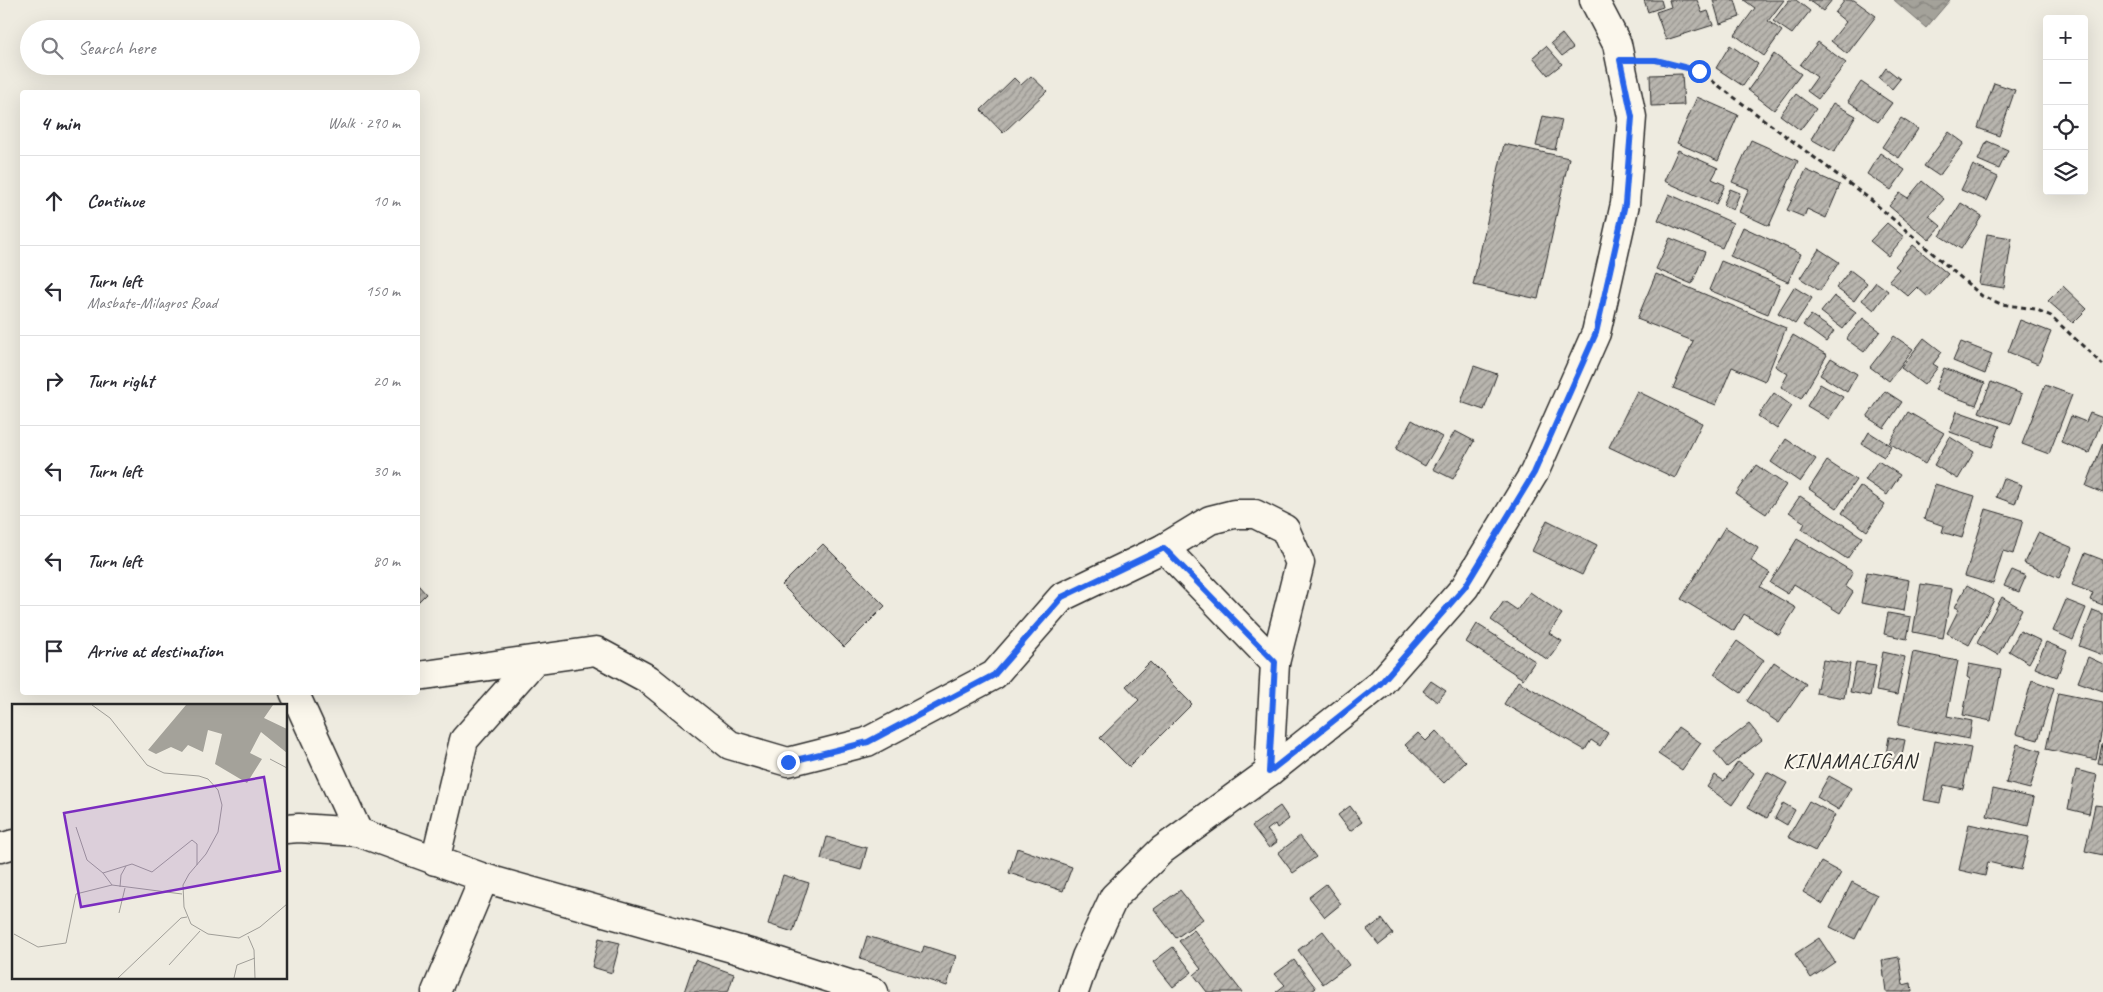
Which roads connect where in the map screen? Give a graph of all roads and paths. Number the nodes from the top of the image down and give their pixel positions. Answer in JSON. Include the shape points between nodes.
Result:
{"nodes":[{"id":1,"x":1594,"y":0,"type":"edge"},
{"id":2,"x":1620,"y":60,"type":"junction"},
{"id":3,"x":2103,"y":365,"type":"edge"},
{"id":4,"x":1164,"y":548,"type":"junction"},
{"id":5,"x":535,"y":660,"type":"junction"},
{"id":6,"x":1275,"y":662,"type":"junction"},
{"id":7,"x":420,"y":676,"type":"edge"},
{"id":8,"x":295,"y":695,"type":"edge"},
{"id":9,"x":1269,"y":772,"type":"junction"},
{"id":10,"x":288,"y":829,"type":"edge"},
{"id":11,"x":358,"y":832,"type":"junction"},
{"id":12,"x":435,"y":861,"type":"junction"},
{"id":13,"x":484,"y":878,"type":"junction"},
{"id":14,"x":436,"y":992,"type":"edge"},
{"id":15,"x":874,"y":992,"type":"edge"},
{"id":16,"x":1074,"y":992,"type":"edge"}],
"edges":[{"from":1,"to":2,"type":"street","via":[[1618,44]]},
{"from":2,"to":3,"type":"path","via":[[1656,60],[1699,71],[1871,200],[1982,296],[2051,316]]},
{"from":2,"to":9,"type":"street","via":[[1632,117],[1625,204],[1596,333],[1534,473],[1465,587],[1380,684]]},
{"from":4,"to":5,"type":"street","via":[[1062,597],[994,675],[868,742],[788,762],[730,745],[648,679],[596,651]]},
{"from":4,"to":6,"type":"street"},
{"from":4,"to":6,"type":"street","via":[[1210,520],[1234,514],[1255,514],[1284,529],[1300,563]]},
{"from":5,"to":7,"type":"street"},
{"from":5,"to":12,"type":"street","via":[[464,740]]},
{"from":6,"to":9,"type":"street"},
{"from":8,"to":11,"type":"street"},
{"from":9,"to":16,"type":"street","via":[[1162,850],[1114,897],[1086,957]]},
{"from":10,"to":11,"type":"street"},
{"from":11,"to":12,"type":"street"},
{"from":12,"to":13,"type":"street"},
{"from":13,"to":14,"type":"street"},
{"from":13,"to":15,"type":"street","via":[[764,957]]}]}
